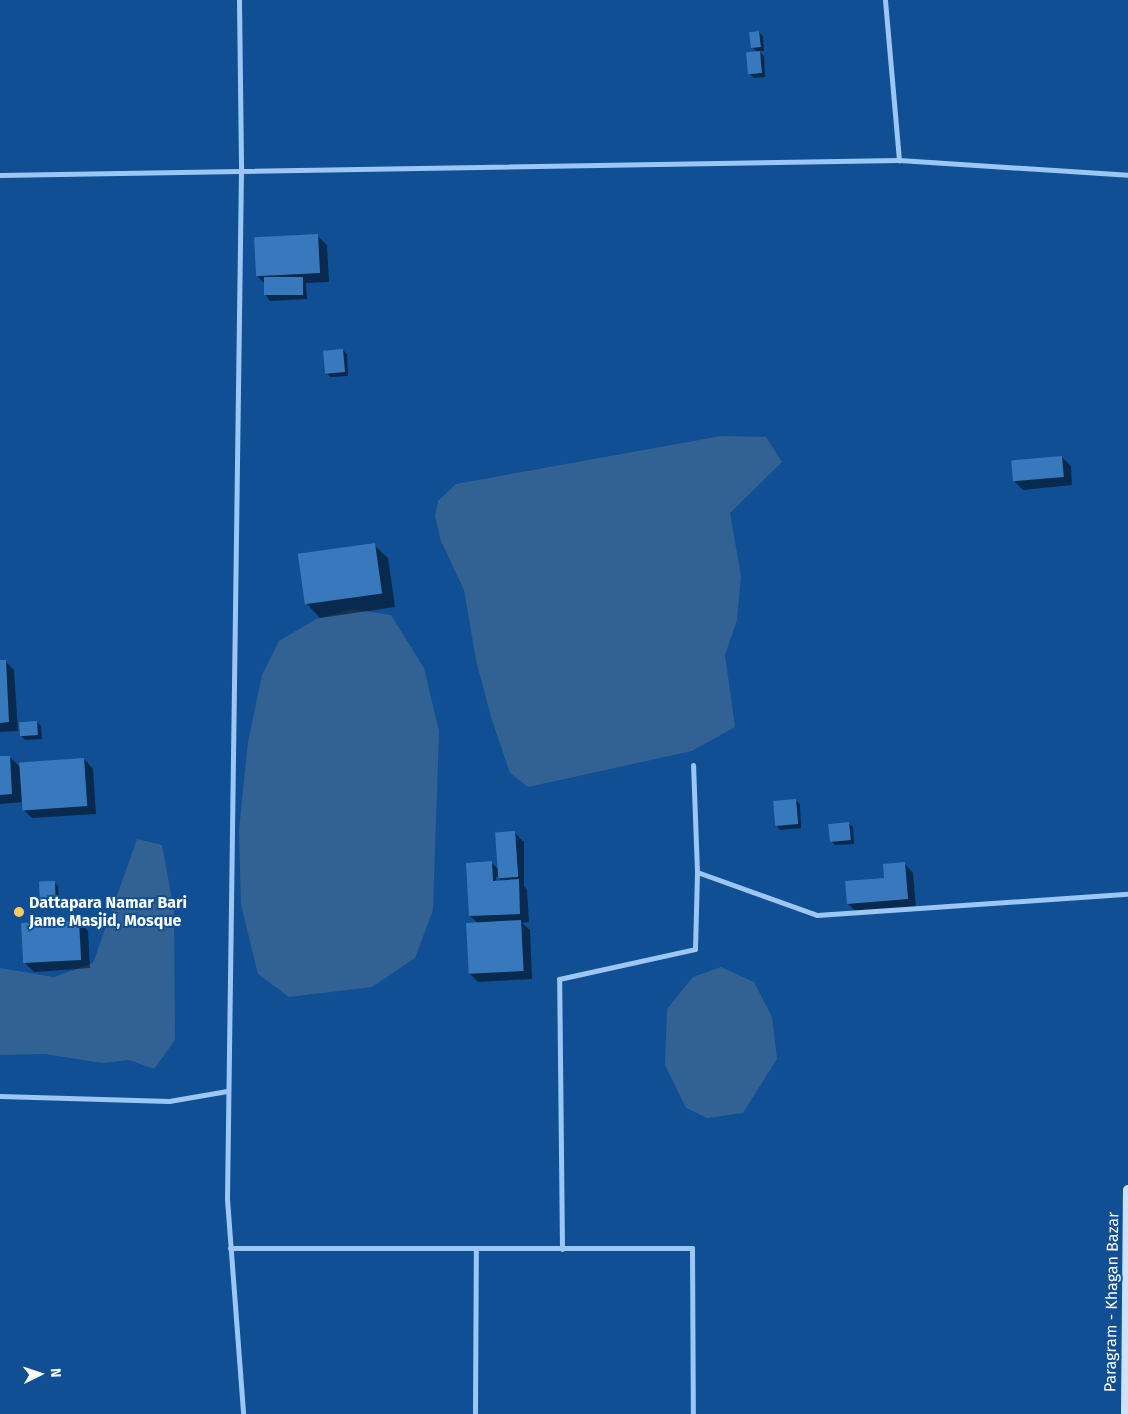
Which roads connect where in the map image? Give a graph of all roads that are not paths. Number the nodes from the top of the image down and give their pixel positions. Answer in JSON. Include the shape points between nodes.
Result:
{"nodes":[{"id":1,"x":239,"y":0,"type":"edge"},
{"id":2,"x":885,"y":0,"type":"edge"},
{"id":3,"x":899,"y":160,"type":"junction"},
{"id":4,"x":241,"y":170,"type":"junction"},
{"id":5,"x":0,"y":175,"type":"edge"},
{"id":6,"x":1128,"y":175,"type":"edge"},
{"id":7,"x":693,"y":765,"type":"dead end"},
{"id":8,"x":697,"y":872,"type":"junction"},
{"id":9,"x":1128,"y":894,"type":"edge"},
{"id":10,"x":227,"y":1091,"type":"junction"},
{"id":11,"x":0,"y":1096,"type":"edge"},
{"id":12,"x":1128,"y":1190,"type":"edge"},
{"id":13,"x":230,"y":1248,"type":"junction"},
{"id":14,"x":476,"y":1248,"type":"junction"},
{"id":15,"x":562,"y":1248,"type":"junction"},
{"id":16,"x":243,"y":1414,"type":"edge"},
{"id":17,"x":474,"y":1414,"type":"edge"},
{"id":18,"x":693,"y":1414,"type":"edge"},
{"id":19,"x":1126,"y":1414,"type":"edge"}],
"edges":[{"from":1,"to":4,"type":"street"},
{"from":2,"to":3,"type":"street"},
{"from":3,"to":4,"type":"street"},
{"from":3,"to":6,"type":"street"},
{"from":4,"to":5,"type":"street"},
{"from":4,"to":10,"type":"street"},
{"from":7,"to":8,"type":"street"},
{"from":8,"to":9,"type":"street","via":[[817,915]]},
{"from":8,"to":15,"type":"street","via":[[695,949],[559,979]]},
{"from":10,"to":11,"type":"street","via":[[169,1101]]},
{"from":10,"to":13,"type":"street"},
{"from":12,"to":19,"type":"street","name":"Paragram - Khagan Bazar"},
{"from":13,"to":14,"type":"street"},
{"from":13,"to":16,"type":"street"},
{"from":14,"to":15,"type":"street"},
{"from":14,"to":17,"type":"street"},
{"from":15,"to":18,"type":"street","via":[[692,1248]]}]}
